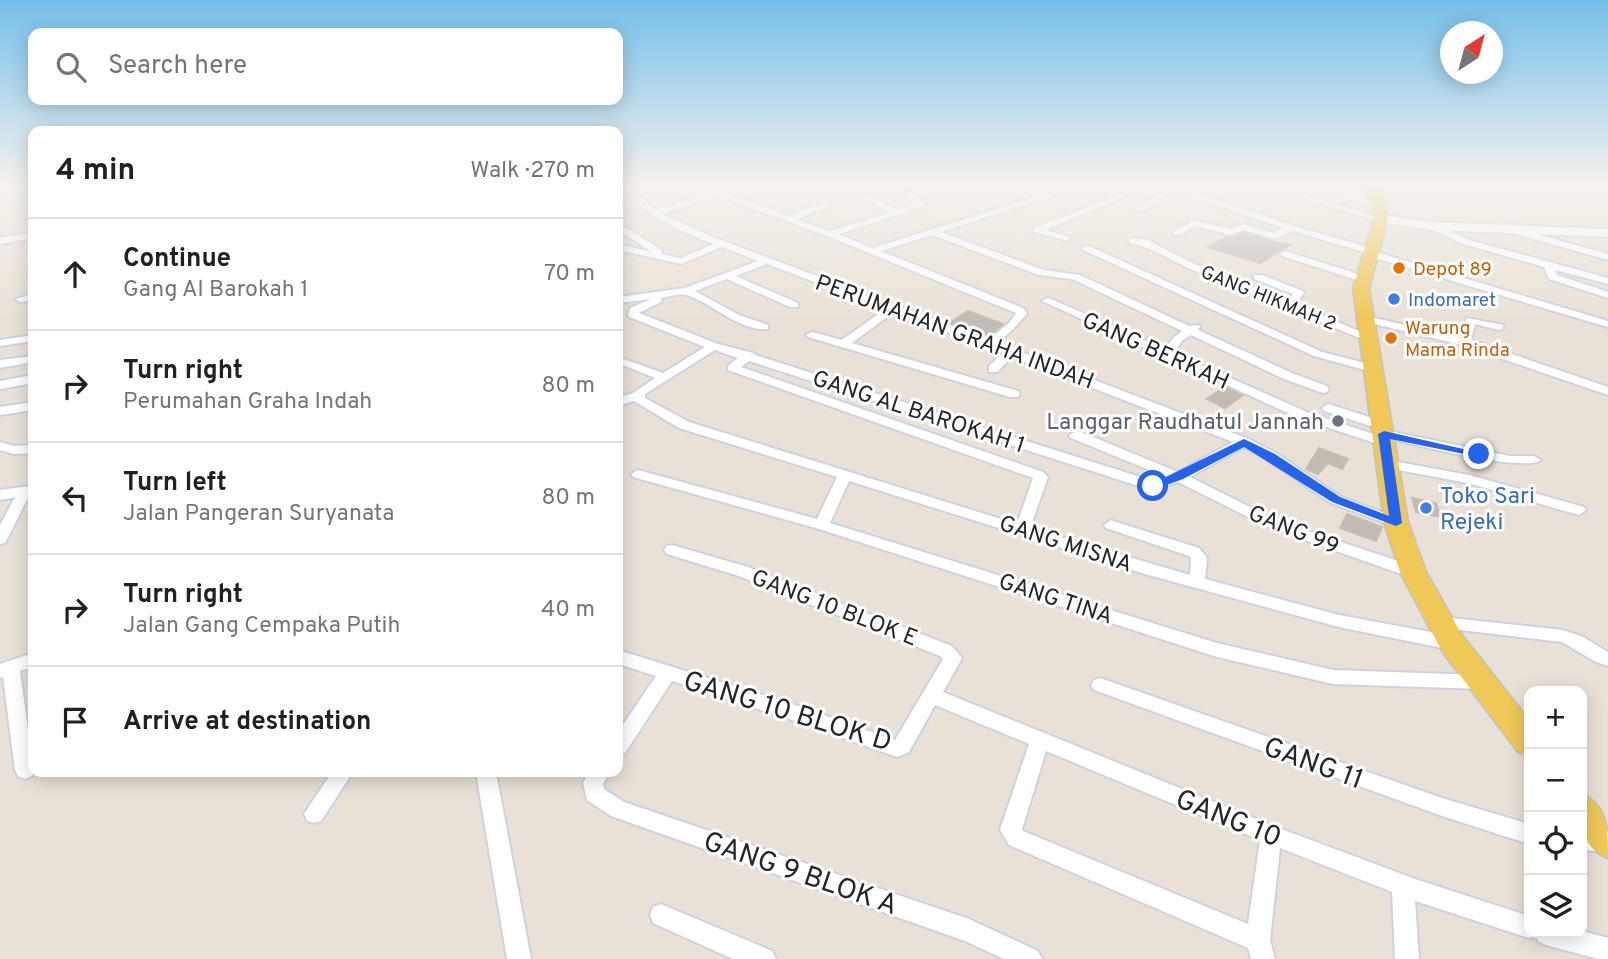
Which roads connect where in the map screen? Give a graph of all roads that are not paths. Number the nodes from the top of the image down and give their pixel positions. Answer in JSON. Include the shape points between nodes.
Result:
{"nodes":[{"id":1,"x":625,"y":231,"type":"edge"},
{"id":2,"x":696,"y":231,"type":"edge"},
{"id":3,"x":821,"y":231,"type":"edge"},
{"id":4,"x":840,"y":231,"type":"edge"},
{"id":5,"x":937,"y":231,"type":"edge"},
{"id":6,"x":1039,"y":231,"type":"edge"},
{"id":7,"x":1180,"y":231,"type":"edge"},
{"id":8,"x":1257,"y":231,"type":"edge"},
{"id":9,"x":1287,"y":231,"type":"edge"},
{"id":10,"x":1297,"y":231,"type":"edge"},
{"id":11,"x":1375,"y":231,"type":"edge"},
{"id":12,"x":1443,"y":231,"type":"edge"},
{"id":13,"x":1514,"y":231,"type":"edge"},
{"id":14,"x":1535,"y":231,"type":"edge"},
{"id":15,"x":933,"y":232,"type":"junction"},
{"id":16,"x":1176,"y":233,"type":"dead end"},
{"id":17,"x":1608,"y":233,"type":"edge"},
{"id":18,"x":830,"y":234,"type":"junction"},
{"id":19,"x":28,"y":236,"type":"edge"},
{"id":20,"x":1066,"y":239,"type":"dead end"},
{"id":21,"x":0,"y":241,"type":"edge"},
{"id":22,"x":1132,"y":241,"type":"dead end"},
{"id":23,"x":723,"y":243,"type":"junction"},
{"id":24,"x":623,"y":248,"type":"edge"},
{"id":25,"x":1086,"y":248,"type":"dead end"},
{"id":26,"x":871,"y":251,"type":"junction"},
{"id":27,"x":1371,"y":253,"type":"junction"},
{"id":28,"x":1285,"y":254,"type":"dead end"},
{"id":29,"x":666,"y":257,"type":"junction"},
{"id":30,"x":1608,"y":257,"type":"edge"},
{"id":31,"x":767,"y":261,"type":"junction"},
{"id":32,"x":1549,"y":266,"type":"junction"},
{"id":33,"x":728,"y":276,"type":"junction"},
{"id":34,"x":1258,"y":277,"type":"dead end"},
{"id":35,"x":1364,"y":279,"type":"junction"},
{"id":36,"x":1608,"y":281,"type":"edge"},
{"id":37,"x":687,"y":291,"type":"junction"},
{"id":38,"x":671,"y":294,"type":"junction"},
{"id":39,"x":1608,"y":295,"type":"edge"},
{"id":40,"x":28,"y":298,"type":"edge"},
{"id":41,"x":20,"y":299,"type":"dead end"},
{"id":42,"x":623,"y":299,"type":"edge"},
{"id":43,"x":1047,"y":301,"type":"dead end"},
{"id":44,"x":794,"y":305,"type":"dead end"},
{"id":45,"x":1289,"y":306,"type":"junction"},
{"id":46,"x":892,"y":308,"type":"junction"},
{"id":47,"x":1608,"y":324,"type":"edge"},
{"id":48,"x":764,"y":327,"type":"dead end"},
{"id":49,"x":1194,"y":327,"type":"junction"},
{"id":50,"x":1499,"y":327,"type":"dead end"},
{"id":51,"x":1367,"y":329,"type":"junction"},
{"id":52,"x":812,"y":335,"type":"dead end"},
{"id":53,"x":28,"y":339,"type":"edge"},
{"id":54,"x":1465,"y":342,"type":"junction"},
{"id":55,"x":0,"y":343,"type":"edge"},
{"id":56,"x":989,"y":344,"type":"junction"},
{"id":57,"x":715,"y":345,"type":"junction"},
{"id":58,"x":843,"y":345,"type":"junction"},
{"id":59,"x":1010,"y":352,"type":"junction"},
{"id":60,"x":749,"y":355,"type":"junction"},
{"id":61,"x":1167,"y":355,"type":"junction"},
{"id":62,"x":28,"y":360,"type":"edge"},
{"id":63,"x":623,"y":361,"type":"edge"},
{"id":64,"x":0,"y":364,"type":"edge"},
{"id":65,"x":1372,"y":368,"type":"junction"},
{"id":66,"x":993,"y":369,"type":"dead end"},
{"id":67,"x":665,"y":378,"type":"junction"},
{"id":68,"x":28,"y":380,"type":"edge"},
{"id":69,"x":0,"y":385,"type":"edge"},
{"id":70,"x":1323,"y":389,"type":"dead end"},
{"id":71,"x":1608,"y":391,"type":"edge"},
{"id":72,"x":1014,"y":394,"type":"dead end"},
{"id":73,"x":637,"y":396,"type":"junction"},
{"id":74,"x":623,"y":400,"type":"edge"},
{"id":75,"x":28,"y":407,"type":"edge"},
{"id":76,"x":1328,"y":408,"type":"dead end"},
{"id":77,"x":0,"y":411,"type":"edge"},
{"id":78,"x":1076,"y":435,"type":"dead end"},
{"id":79,"x":1244,"y":442,"type":"junction"},
{"id":80,"x":1384,"y":442,"type":"junction"},
{"id":81,"x":0,"y":446,"type":"edge"},
{"id":82,"x":28,"y":449,"type":"edge"},
{"id":83,"x":1535,"y":460,"type":"dead end"},
{"id":84,"x":638,"y":474,"type":"dead end"},
{"id":85,"x":845,"y":475,"type":"junction"},
{"id":86,"x":1179,"y":477,"type":"junction"},
{"id":87,"x":28,"y":490,"type":"edge"},
{"id":88,"x":28,"y":492,"type":"edge"},
{"id":89,"x":0,"y":495,"type":"edge"},
{"id":90,"x":1578,"y":510,"type":"dead end"},
{"id":91,"x":1396,"y":523,"type":"junction"},
{"id":92,"x":821,"y":525,"type":"junction"},
{"id":93,"x":1111,"y":525,"type":"dead end"},
{"id":94,"x":1023,"y":528,"type":"junction"},
{"id":95,"x":0,"y":539,"type":"edge"},
{"id":96,"x":672,"y":550,"type":"dead end"},
{"id":97,"x":1413,"y":572,"type":"junction"},
{"id":98,"x":1197,"y":583,"type":"junction"},
{"id":99,"x":1446,"y":633,"type":"junction"},
{"id":100,"x":623,"y":659,"type":"edge"},
{"id":101,"x":1608,"y":659,"type":"edge"},
{"id":102,"x":28,"y":662,"type":"edge"},
{"id":103,"x":5,"y":669,"type":"edge"},
{"id":104,"x":668,"y":673,"type":"junction"},
{"id":105,"x":1480,"y":681,"type":"junction"},
{"id":106,"x":1100,"y":685,"type":"dead end"},
{"id":107,"x":933,"y":696,"type":"junction"},
{"id":108,"x":1524,"y":737,"type":"edge"},
{"id":109,"x":1040,"y":739,"type":"junction"},
{"id":110,"x":623,"y":740,"type":"edge"},
{"id":111,"x":26,"y":770,"type":"dead end"},
{"id":112,"x":340,"y":777,"type":"edge"},
{"id":113,"x":487,"y":777,"type":"edge"},
{"id":114,"x":597,"y":777,"type":"edge"},
{"id":115,"x":1584,"y":812,"type":"edge"},
{"id":116,"x":314,"y":814,"type":"dead end"},
{"id":117,"x":1524,"y":832,"type":"edge"},
{"id":118,"x":1271,"y":835,"type":"junction"},
{"id":119,"x":1587,"y":841,"type":"edge"},
{"id":120,"x":1608,"y":842,"type":"edge"},
{"id":121,"x":1403,"y":885,"type":"junction"},
{"id":122,"x":661,"y":915,"type":"dead end"},
{"id":123,"x":1524,"y":925,"type":"edge"},
{"id":124,"x":1564,"y":938,"type":"edge"},
{"id":125,"x":1261,"y":950,"type":"edge"},
{"id":126,"x":1608,"y":950,"type":"edge"},
{"id":127,"x":519,"y":959,"type":"edge"},
{"id":128,"x":764,"y":959,"type":"edge"},
{"id":129,"x":1030,"y":959,"type":"edge"},
{"id":130,"x":1407,"y":959,"type":"edge"}],
"edges":[{"from":1,"to":29,"type":"street"},
{"from":2,"to":23,"type":"street","name":"PERUMAHAN GRAHA INDAH"},
{"from":3,"to":18,"type":"street"},
{"from":4,"to":18,"type":"street"},
{"from":5,"to":15,"type":"street"},
{"from":6,"to":20,"type":"street"},
{"from":7,"to":16,"type":"street"},
{"from":8,"to":9,"type":"street","via":[[1275,236]]},
{"from":10,"to":27,"type":"street"},
{"from":11,"to":27,"type":"main road"},
{"from":12,"to":32,"type":"street"},
{"from":13,"to":30,"type":"street"},
{"from":14,"to":17,"type":"main road"},
{"from":15,"to":26,"type":"street"},
{"from":15,"to":49,"type":"street","via":[[1042,273],[1074,276]]},
{"from":18,"to":26,"type":"street"},
{"from":19,"to":21,"type":"street"},
{"from":22,"to":45,"type":"street","name":"GANG HIKMAH 2","via":[[1145,242]]},
{"from":23,"to":29,"type":"street","via":[[685,260]]},
{"from":23,"to":31,"type":"street","name":"PERUMAHAN GRAHA INDAH"},
{"from":24,"to":29,"type":"street"},
{"from":25,"to":65,"type":"street","via":[[1318,354]]},
{"from":26,"to":56,"type":"street","via":[[1021,312],[1013,325]]},
{"from":27,"to":35,"type":"main road"},
{"from":27,"to":47,"type":"street"},
{"from":28,"to":35,"type":"street"},
{"from":31,"to":33,"type":"street"},
{"from":31,"to":46,"type":"street","name":"PERUMAHAN GRAHA INDAH"},
{"from":32,"to":36,"type":"street"},
{"from":32,"to":39,"type":"street","via":[[1553,277]]},
{"from":33,"to":37,"type":"street"},
{"from":33,"to":44,"type":"street"},
{"from":34,"to":45,"type":"street","via":[[1299,293]]},
{"from":35,"to":51,"type":"main road"},
{"from":37,"to":38,"type":"street"},
{"from":37,"to":48,"type":"street"},
{"from":38,"to":42,"type":"street"},
{"from":38,"to":57,"type":"street","name":"GANG AL BAROKAH 1","via":[[634,310],[633,315]]},
{"from":40,"to":41,"type":"street"},
{"from":43,"to":61,"type":"street","name":"GANG BERKAH"},
{"from":45,"to":51,"type":"street","name":"GANG HIKMAH 2"},
{"from":46,"to":56,"type":"street","name":"PERUMAHAN GRAHA INDAH"},
{"from":46,"to":58,"type":"street"},
{"from":49,"to":61,"type":"street"},
{"from":49,"to":70,"type":"street"},
{"from":50,"to":54,"type":"street","via":[[1471,320]]},
{"from":51,"to":54,"type":"street","name":"GANG HIKMAH 2"},
{"from":51,"to":65,"type":"main road"},
{"from":52,"to":58,"type":"street"},
{"from":53,"to":55,"type":"street"},
{"from":54,"to":71,"type":"street","name":"GANG HIKMAH 2"},
{"from":56,"to":59,"type":"street","name":"PERUMAHAN GRAHA INDAH"},
{"from":57,"to":60,"type":"street","name":"GANG AL BAROKAH 1"},
{"from":57,"to":67,"type":"street"},
{"from":58,"to":72,"type":"street"},
{"from":59,"to":66,"type":"street"},
{"from":59,"to":79,"type":"street","name":"PERUMAHAN GRAHA INDAH"},
{"from":60,"to":86,"type":"street","name":"GANG AL BAROKAH 1","via":[[1153,486]]},
{"from":60,"to":94,"type":"street","via":[[732,368],[1038,475],[1037,493]]},
{"from":61,"to":80,"type":"street","name":"GANG BERKAH","via":[[1303,415]]},
{"from":62,"to":64,"type":"street"},
{"from":63,"to":67,"type":"street"},
{"from":65,"to":80,"type":"main road"},
{"from":67,"to":73,"type":"street"},
{"from":68,"to":69,"type":"street"},
{"from":73,"to":74,"type":"street"},
{"from":73,"to":85,"type":"street","name":"GANG MISNA","via":[[684,425]]},
{"from":75,"to":77,"type":"street"},
{"from":76,"to":80,"type":"street"},
{"from":78,"to":86,"type":"street","name":"GANG 99"},
{"from":79,"to":86,"type":"street","name":"GANG AL BAROKAH 1"},
{"from":79,"to":91,"type":"street","name":"PERUMAHAN GRAHA INDAH","via":[[1336,500]]},
{"from":80,"to":83,"type":"street"},
{"from":80,"to":90,"type":"street","via":[[1469,479]]},
{"from":80,"to":91,"type":"main road"},
{"from":81,"to":82,"type":"street"},
{"from":84,"to":92,"type":"street","name":"GANG TINA"},
{"from":85,"to":92,"type":"street"},
{"from":85,"to":94,"type":"street","name":"GANG MISNA"},
{"from":86,"to":97,"type":"street","name":"GANG 99","via":[[1273,524]]},
{"from":87,"to":89,"type":"street"},
{"from":88,"to":95,"type":"street"},
{"from":91,"to":97,"type":"main road"},
{"from":92,"to":105,"type":"street","name":"GANG TINA","via":[[1217,650],[1321,674],[1392,681]]},
{"from":93,"to":98,"type":"street","via":[[1194,552],[1199,558]]},
{"from":94,"to":98,"type":"street","name":"GANG MISNA"},
{"from":96,"to":107,"type":"street","name":"GANG 10 BLOK E","via":[[742,571],[946,651],[953,658]]},
{"from":97,"to":99,"type":"main road"},
{"from":98,"to":99,"type":"street","name":"GANG MISNA","via":[[1339,621]]},
{"from":99,"to":101,"type":"street","name":"GANG MISNA","via":[[1563,636]]},
{"from":99,"to":105,"type":"main road"},
{"from":100,"to":104,"type":"street","name":"GANG 10 BLOK D"},
{"from":102,"to":103,"type":"street"},
{"from":103,"to":111,"type":"street"},
{"from":104,"to":107,"type":"street","name":"GANG 10 BLOK D","via":[[897,749]]},
{"from":104,"to":110,"type":"street"},
{"from":105,"to":108,"type":"main road"},
{"from":106,"to":117,"type":"street","name":"GANG 11"},
{"from":107,"to":109,"type":"street","name":"GANG 10"},
{"from":109,"to":118,"type":"street","name":"GANG 10"},
{"from":109,"to":125,"type":"street","via":[[1011,830],[1016,838]]},
{"from":112,"to":116,"type":"street"},
{"from":113,"to":127,"type":"street"},
{"from":114,"to":129,"type":"street","name":"GANG 9 BLOK A","via":[[594,794],[618,809],[969,931]]},
{"from":115,"to":120,"type":"main road"},
{"from":118,"to":121,"type":"street","name":"GANG 10"},
{"from":118,"to":125,"type":"street"},
{"from":119,"to":120,"type":"street"},
{"from":121,"to":123,"type":"street","name":"GANG 10"},
{"from":121,"to":130,"type":"street"},
{"from":122,"to":128,"type":"street"},
{"from":124,"to":126,"type":"street"}]}
